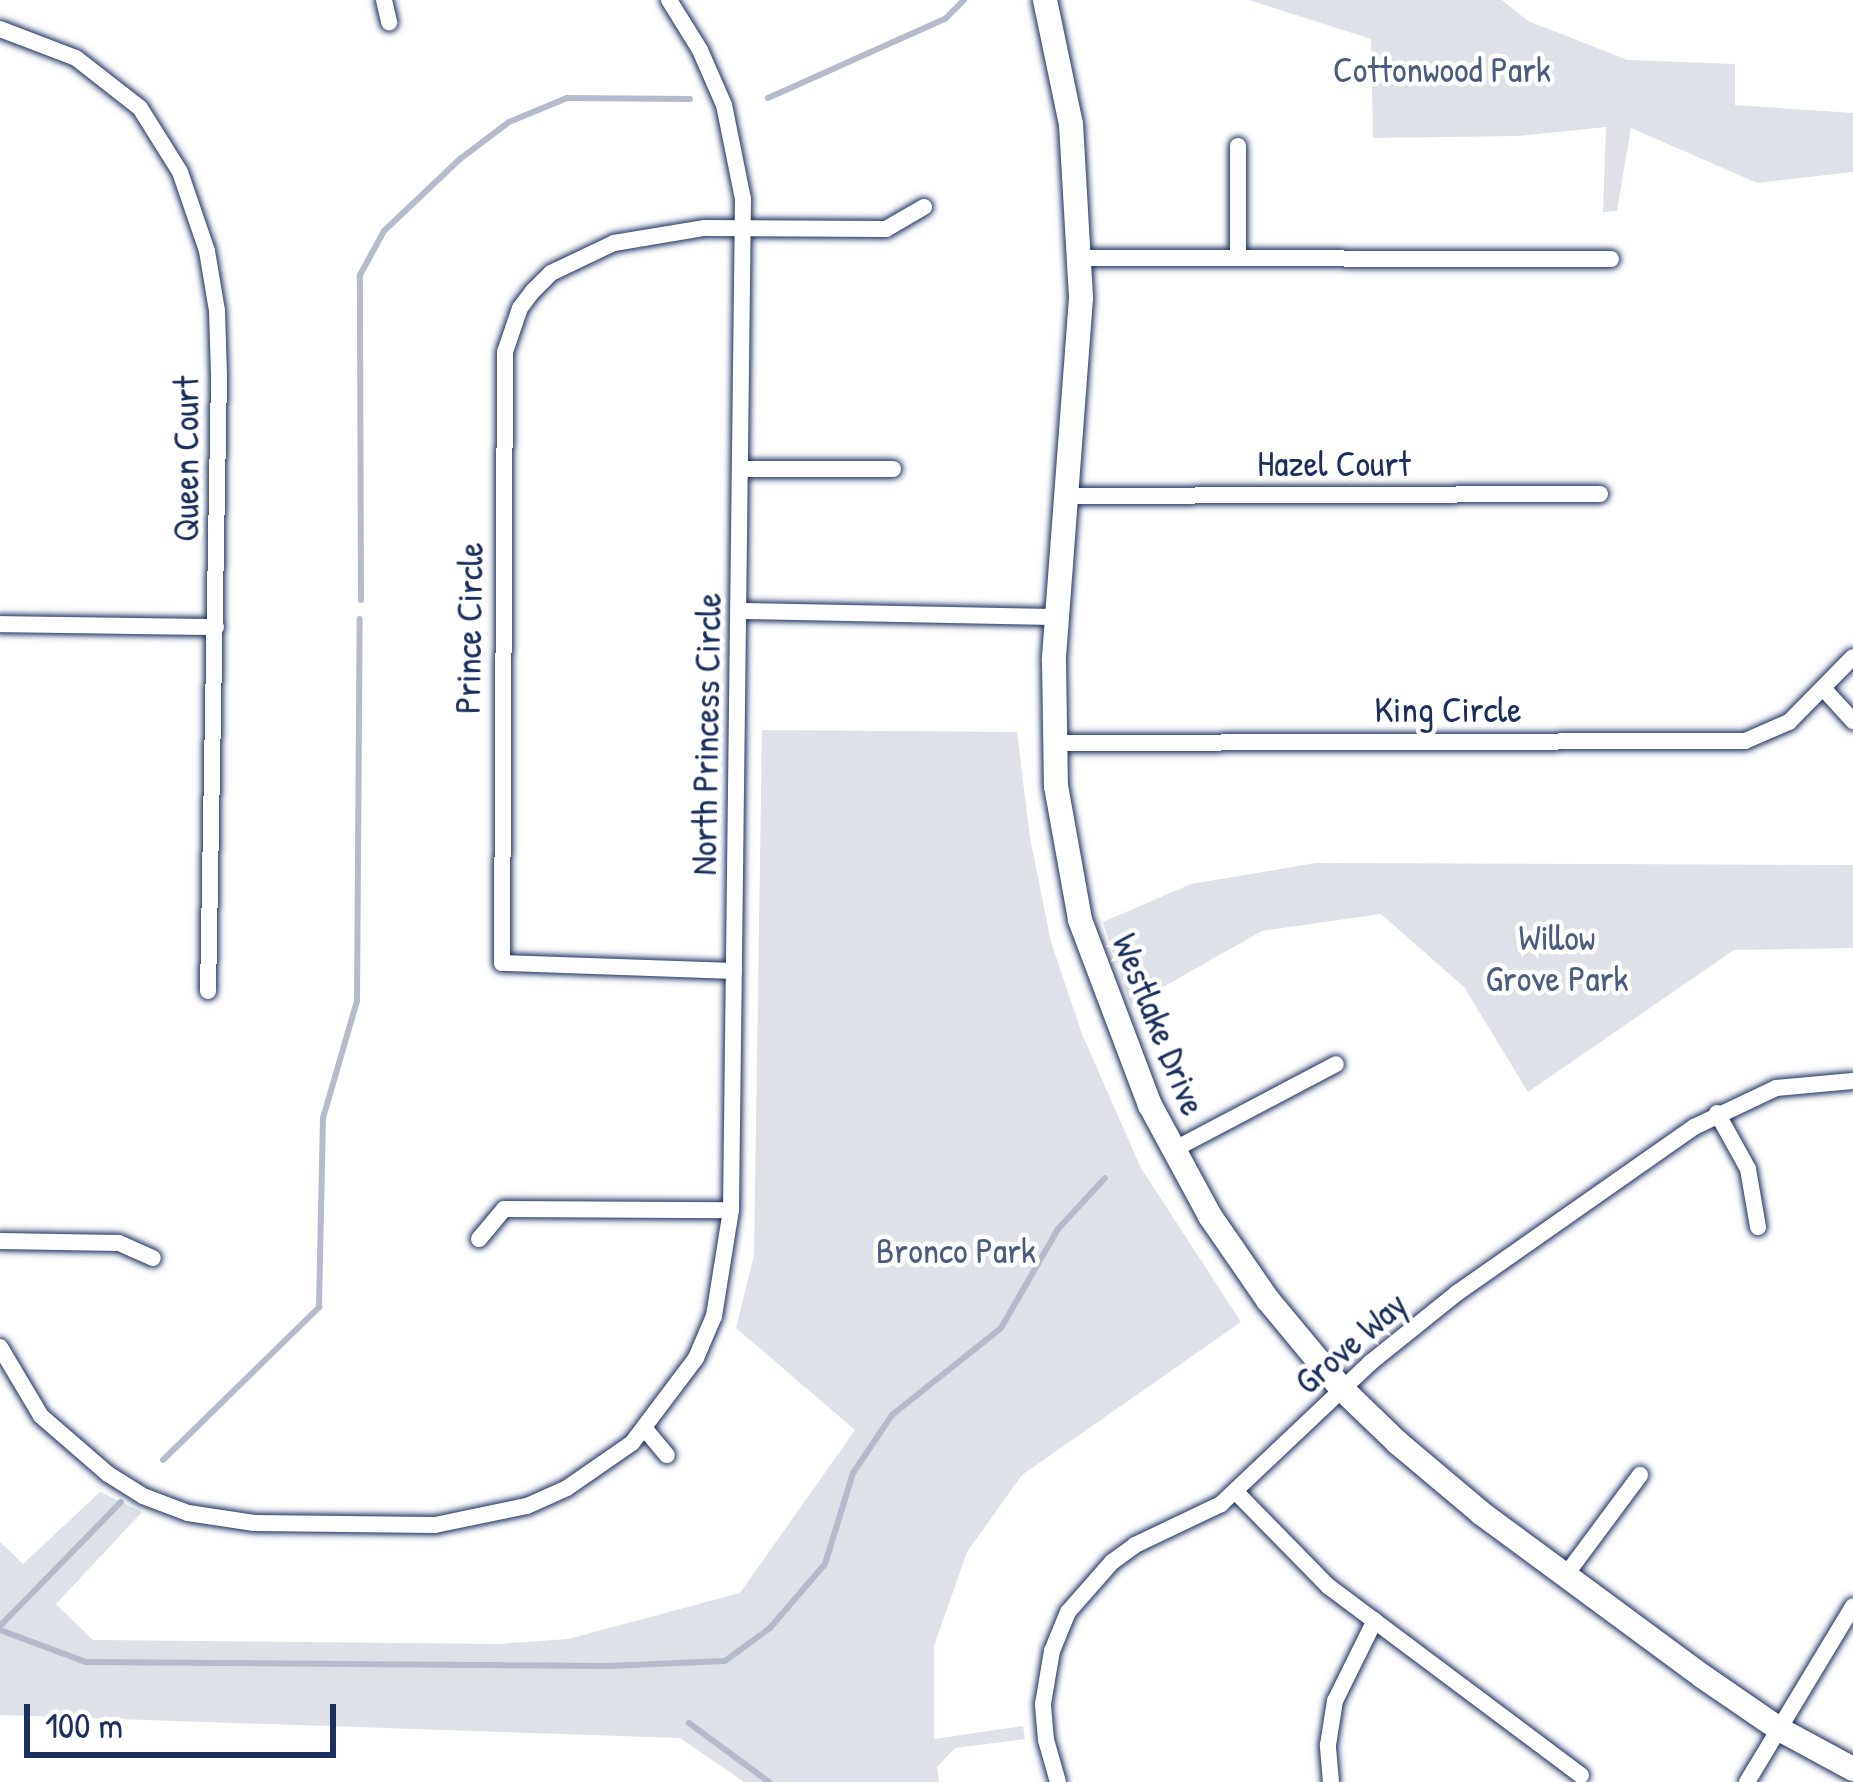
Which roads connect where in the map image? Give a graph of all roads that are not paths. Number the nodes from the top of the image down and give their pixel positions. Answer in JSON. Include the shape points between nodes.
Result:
{"nodes":[{"id":1,"x":384,"y":0,"type":"edge"},
{"id":2,"x":669,"y":0,"type":"edge"},
{"id":3,"x":1045,"y":0,"type":"edge"},
{"id":4,"x":389,"y":22,"type":"dead end"},
{"id":5,"x":0,"y":29,"type":"edge"},
{"id":6,"x":1238,"y":146,"type":"dead end"},
{"id":7,"x":924,"y":207,"type":"dead end"},
{"id":8,"x":742,"y":228,"type":"junction"},
{"id":9,"x":1238,"y":257,"type":"junction"},
{"id":10,"x":1080,"y":258,"type":"junction"},
{"id":11,"x":1611,"y":259,"type":"dead end"},
{"id":12,"x":741,"y":469,"type":"junction"},
{"id":13,"x":893,"y":469,"type":"dead end"},
{"id":14,"x":1600,"y":494,"type":"dead end"},
{"id":15,"x":1068,"y":496,"type":"junction"},
{"id":16,"x":740,"y":611,"type":"junction"},
{"id":17,"x":1058,"y":616,"type":"junction"},
{"id":18,"x":0,"y":624,"type":"edge"},
{"id":19,"x":216,"y":627,"type":"junction"},
{"id":20,"x":1853,"y":657,"type":"edge"},
{"id":21,"x":1822,"y":688,"type":"junction"},
{"id":22,"x":1853,"y":722,"type":"edge"},
{"id":23,"x":1055,"y":743,"type":"junction"},
{"id":24,"x":734,"y":971,"type":"junction"},
{"id":25,"x":208,"y":991,"type":"dead end"},
{"id":26,"x":1336,"y":1064,"type":"dead end"},
{"id":27,"x":1853,"y":1081,"type":"edge"},
{"id":28,"x":1717,"y":1113,"type":"junction"},
{"id":29,"x":1173,"y":1150,"type":"junction"},
{"id":30,"x":731,"y":1210,"type":"junction"},
{"id":31,"x":1758,"y":1227,"type":"dead end"},
{"id":32,"x":479,"y":1239,"type":"dead end"},
{"id":33,"x":0,"y":1241,"type":"edge"},
{"id":34,"x":153,"y":1258,"type":"dead end"},
{"id":35,"x":0,"y":1347,"type":"edge"},
{"id":36,"x":1342,"y":1389,"type":"junction"},
{"id":37,"x":645,"y":1430,"type":"junction"},
{"id":38,"x":667,"y":1455,"type":"dead end"},
{"id":39,"x":1640,"y":1475,"type":"dead end"},
{"id":40,"x":1235,"y":1491,"type":"junction"},
{"id":41,"x":1565,"y":1576,"type":"junction"},
{"id":42,"x":1853,"y":1606,"type":"edge"},
{"id":43,"x":1375,"y":1620,"type":"junction"},
{"id":44,"x":1779,"y":1729,"type":"junction"},
{"id":45,"x":1853,"y":1769,"type":"edge"},
{"id":46,"x":1581,"y":1775,"type":"dead end"},
{"id":47,"x":1058,"y":1782,"type":"edge"},
{"id":48,"x":1331,"y":1782,"type":"edge"},
{"id":49,"x":1747,"y":1782,"type":"edge"}],
"edges":[{"from":1,"to":4,"type":"street"},
{"from":2,"to":8,"type":"street","name":"North Princess Circle","via":[[724,105],[741,178]]},
{"from":3,"to":10,"type":"street","name":"Westlake Drive","via":[[1071,124]]},
{"from":5,"to":19,"type":"street","name":"Queen Court","via":[[76,58],[140,108],[194,206],[217,310]]},
{"from":6,"to":9,"type":"street"},
{"from":7,"to":8,"type":"street","via":[[886,229]]},
{"from":8,"to":12,"type":"street","name":"North Princess Circle"},
{"from":8,"to":24,"type":"street","name":"Prince Circle","via":[[653,233],[551,273],[520,308],[505,352],[503,452],[502,963]]},
{"from":9,"to":10,"type":"street"},
{"from":9,"to":11,"type":"street"},
{"from":10,"to":15,"type":"street","name":"Westlake Drive"},
{"from":12,"to":13,"type":"street"},
{"from":12,"to":16,"type":"street","name":"North Princess Circle"},
{"from":14,"to":15,"type":"street","name":"Hazel Court"},
{"from":15,"to":17,"type":"street","name":"Westlake Drive"},
{"from":16,"to":17,"type":"street"},
{"from":16,"to":24,"type":"street","name":"North Princess Circle"},
{"from":17,"to":23,"type":"street","name":"Westlake Drive"},
{"from":18,"to":19,"type":"street"},
{"from":19,"to":25,"type":"street","name":"Queen Court"},
{"from":20,"to":21,"type":"street","name":"King Circle"},
{"from":21,"to":22,"type":"street"},
{"from":21,"to":23,"type":"street","name":"King Circle","via":[[1789,722],[1745,741]]},
{"from":23,"to":29,"type":"street","name":"Westlake Drive","via":[[1064,852],[1080,920],[1125,1050]]},
{"from":24,"to":30,"type":"street","name":"North Princess Circle"},
{"from":26,"to":29,"type":"street"},
{"from":27,"to":28,"type":"street","name":"Grove Way","via":[[1776,1088]]},
{"from":28,"to":31,"type":"street","via":[[1748,1169]]},
{"from":28,"to":36,"type":"street","name":"Grove Way","via":[[1469,1284]]},
{"from":29,"to":36,"type":"street","name":"Westlake Drive","via":[[1242,1265]]},
{"from":30,"to":32,"type":"street","via":[[504,1209]]},
{"from":30,"to":37,"type":"street","name":"North Princess Circle","via":[[714,1316]]},
{"from":33,"to":34,"type":"street","via":[[119,1243]]},
{"from":35,"to":37,"type":"street","name":"North Princess Circle","via":[[41,1416],[84,1457],[143,1496],[254,1523],[435,1526],[489,1517],[567,1488]]},
{"from":36,"to":40,"type":"street","name":"Grove Way"},
{"from":36,"to":41,"type":"street","name":"Westlake Drive","via":[[1451,1489]]},
{"from":37,"to":38,"type":"street"},
{"from":39,"to":41,"type":"street"},
{"from":40,"to":43,"type":"street","via":[[1287,1549]]},
{"from":40,"to":47,"type":"street","name":"Grove Way","via":[[1135,1545],[1068,1612],[1043,1704]]},
{"from":41,"to":44,"type":"street","name":"Westlake Drive"},
{"from":42,"to":44,"type":"street"},
{"from":43,"to":46,"type":"street"},
{"from":43,"to":48,"type":"street","via":[[1335,1702]]},
{"from":44,"to":45,"type":"street","name":"Westlake Drive"},
{"from":44,"to":49,"type":"street"}]}
